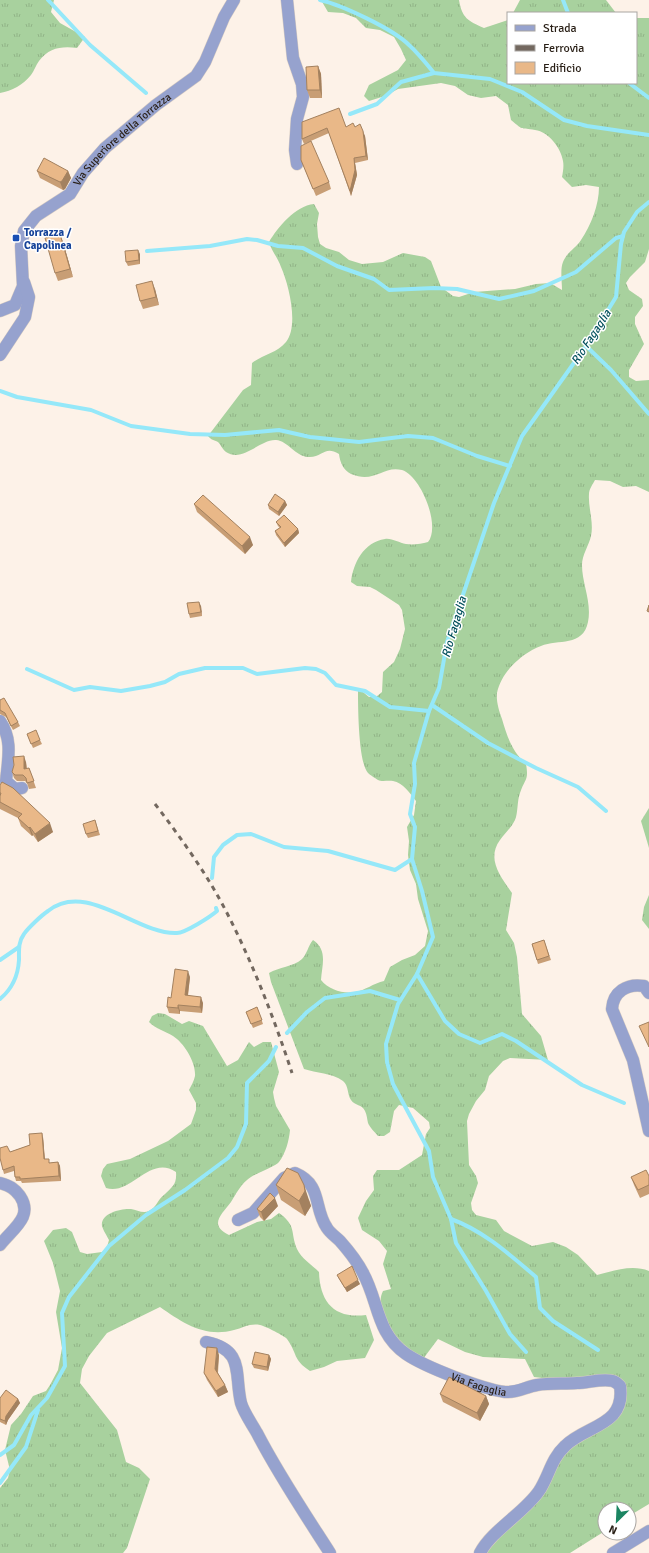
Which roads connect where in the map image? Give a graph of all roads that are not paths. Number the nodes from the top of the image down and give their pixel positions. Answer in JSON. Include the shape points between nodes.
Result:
{"nodes":[{"id":1,"x":234,"y":0,"type":"edge"},
{"id":2,"x":287,"y":0,"type":"edge"},
{"id":3,"x":297,"y":164,"type":"dead end"},
{"id":4,"x":23,"y":277,"type":"junction"},
{"id":5,"x":0,"y":311,"type":"edge"},
{"id":6,"x":0,"y":356,"type":"edge"},
{"id":7,"x":0,"y":721,"type":"edge"},
{"id":8,"x":22,"y":788,"type":"dead end"},
{"id":9,"x":649,"y":993,"type":"edge"},
{"id":10,"x":649,"y":1131,"type":"edge"},
{"id":11,"x":0,"y":1184,"type":"edge"},
{"id":12,"x":238,"y":1220,"type":"dead end"},
{"id":13,"x":0,"y":1245,"type":"edge"},
{"id":14,"x":206,"y":1342,"type":"dead end"},
{"id":15,"x":649,"y":1531,"type":"edge"},
{"id":16,"x":330,"y":1553,"type":"edge"},
{"id":17,"x":480,"y":1553,"type":"edge"},
{"id":18,"x":613,"y":1553,"type":"edge"}],
"edges":[{"from":1,"to":4,"type":"street","name":"Via Superiore della Torrazza","via":[[196,76],[156,104],[105,148],[83,173],[70,194],[36,216],[24,232],[21,246]]},
{"from":2,"to":3,"type":"street","via":[[293,58],[302,84],[303,97],[297,119]]},
{"from":4,"to":5,"type":"street","name":"Via Superiore della Torrazza","via":[[23,286],[15,305]]},
{"from":4,"to":6,"type":"street","name":"Via Superiore della Torrazza","via":[[28,297],[27,312]]},
{"from":7,"to":8,"type":"street","via":[[10,744],[6,781],[15,788]]},
{"from":9,"to":10,"type":"street","via":[[644,986],[636,984],[626,987],[617,994],[612,1009],[633,1060]]},
{"from":11,"to":13,"type":"street","via":[[12,1186],[16,1190],[24,1202],[26,1212]]},
{"from":12,"to":17,"type":"street","name":"Via Fagaglia","via":[[254,1213],[284,1178],[295,1173],[306,1178],[316,1195],[327,1228],[363,1272],[384,1331],[406,1354],[487,1388],[506,1392],[538,1385],[605,1380],[614,1381],[620,1386],[622,1397],[615,1412],[602,1425],[578,1436],[566,1445],[551,1464],[539,1491]]},
{"from":14,"to":16,"type":"street","via":[[220,1345],[232,1355],[242,1404],[265,1450]]},
{"from":15,"to":18,"type":"street"}]}
